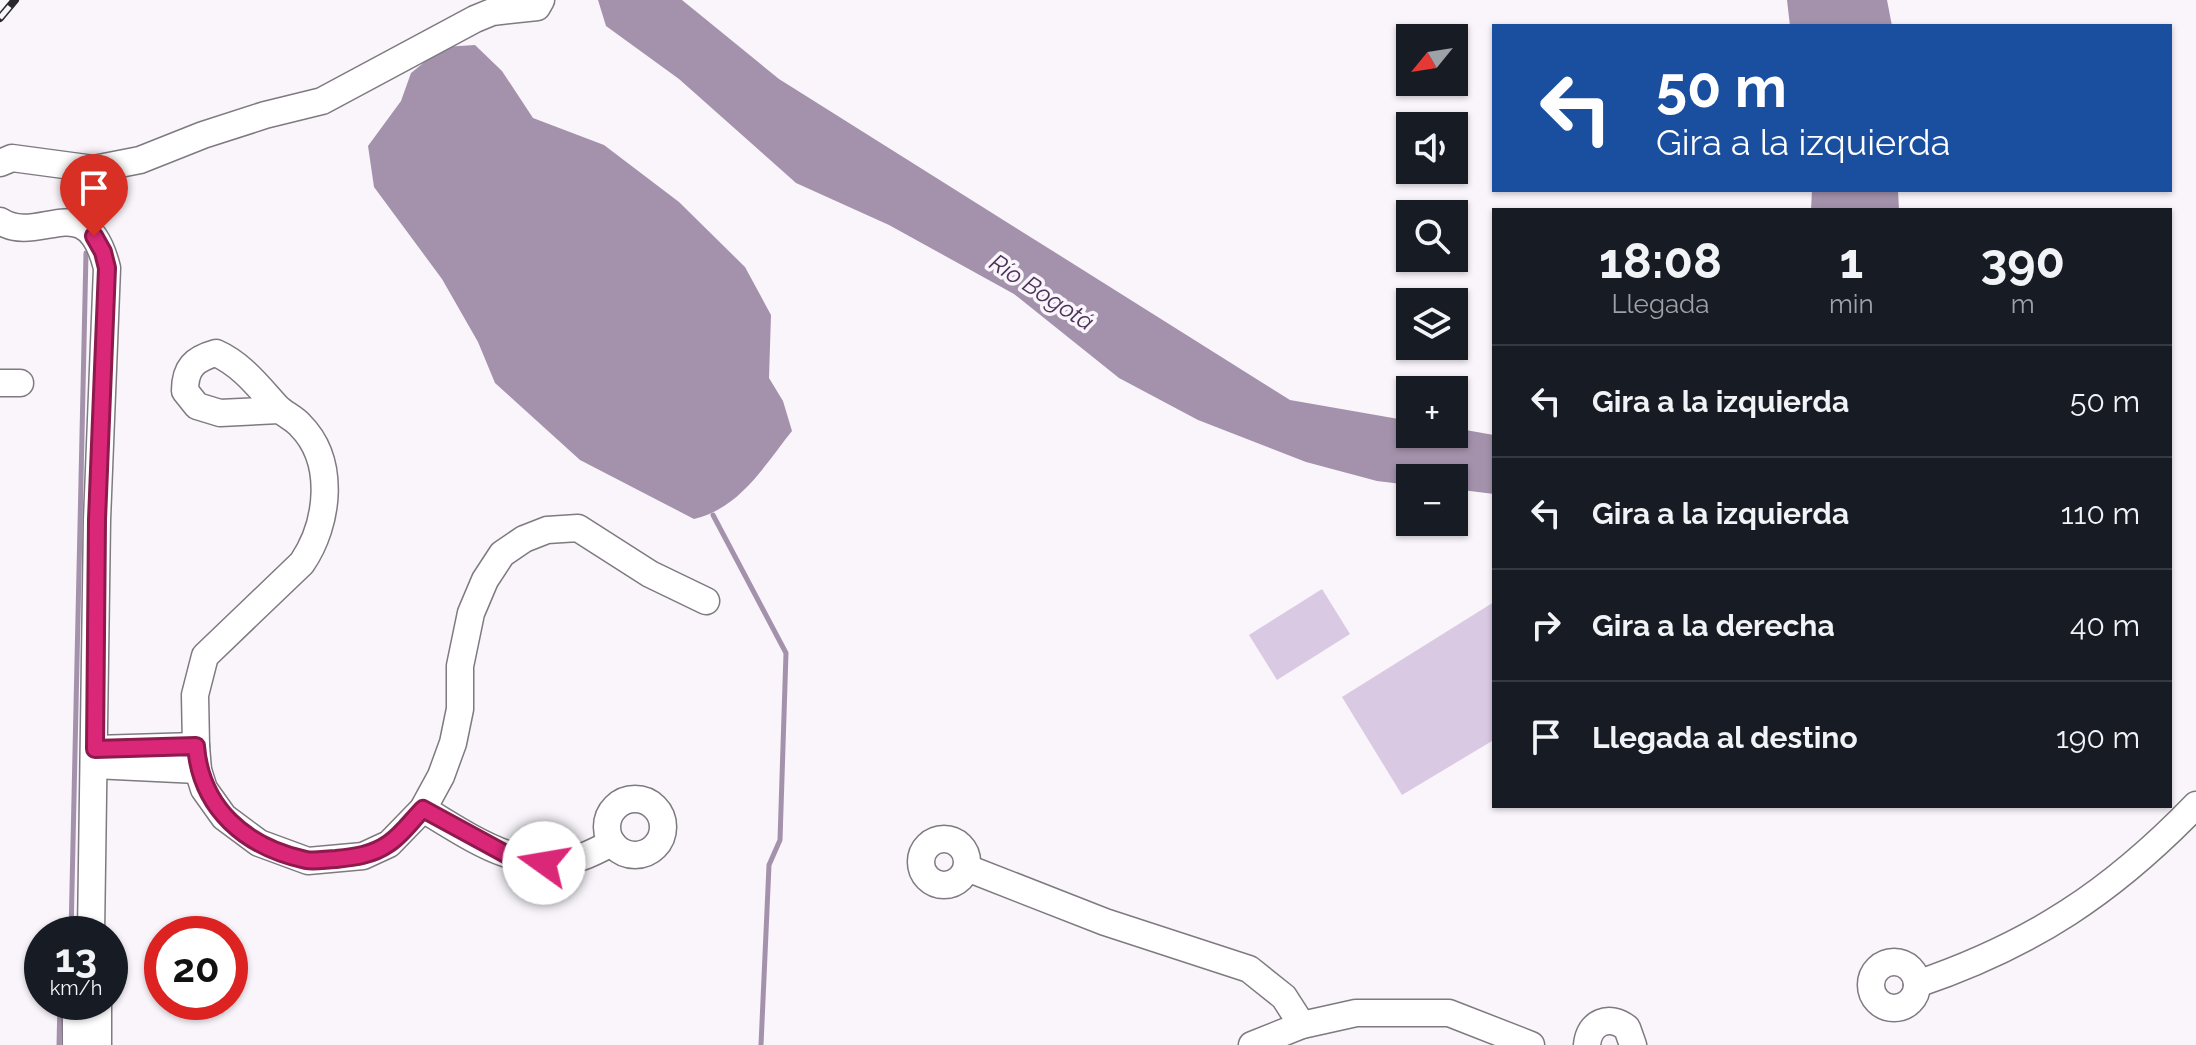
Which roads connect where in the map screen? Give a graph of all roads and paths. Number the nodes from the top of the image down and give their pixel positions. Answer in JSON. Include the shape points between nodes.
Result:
{"nodes":[{"id":1,"x":541,"y":0,"type":"edge"},
{"id":2,"x":0,"y":163,"type":"edge"},
{"id":3,"x":0,"y":221,"type":"edge"},
{"id":4,"x":279,"y":410,"type":"dead end"},
{"id":5,"x":706,"y":601,"type":"dead end"},
{"id":6,"x":94,"y":757,"type":"junction"},
{"id":7,"x":197,"y":758,"type":"junction"},
{"id":8,"x":2196,"y":805,"type":"edge"},
{"id":9,"x":423,"y":809,"type":"junction"},
{"id":10,"x":612,"y":843,"type":"dead end"},
{"id":11,"x":967,"y":868,"type":"dead end"},
{"id":12,"x":91,"y":916,"type":"edge"},
{"id":13,"x":1917,"y":984,"type":"dead end"},
{"id":14,"x":76,"y":1020,"type":"edge"},
{"id":15,"x":98,"y":1020,"type":"edge"},
{"id":16,"x":1302,"y":1025,"type":"junction"},
{"id":17,"x":76,"y":1045,"type":"edge"},
{"id":18,"x":98,"y":1045,"type":"edge"},
{"id":19,"x":1252,"y":1045,"type":"edge"},
{"id":20,"x":1531,"y":1045,"type":"edge"},
{"id":21,"x":1587,"y":1045,"type":"edge"},
{"id":22,"x":1633,"y":1045,"type":"edge"}],
"edges":[{"from":1,"to":2,"type":"street","via":[[537,7],[475,19],[322,101],[203,135],[140,160],[94,169],[12,158]]},
{"from":3,"to":6,"type":"street","via":[[28,228],[61,221],[80,225],[94,236],[107,268]]},
{"from":4,"to":7,"type":"street","via":[[300,424],[316,448],[325,474],[320,525],[302,563],[205,656],[195,695]]},
{"from":5,"to":9,"type":"street","via":[[650,574],[578,528],[547,530],[502,554],[471,613],[453,743]]},
{"from":6,"to":7,"type":"street"},
{"from":6,"to":12,"type":"street"},
{"from":7,"to":9,"type":"street","via":[[204,789],[224,817],[259,843],[308,861],[363,856],[389,844]]},
{"from":8,"to":13,"type":"street","via":[[2094,896],[1982,960]]},
{"from":9,"to":10,"type":"street","via":[[515,859],[544,863],[580,857]]},
{"from":11,"to":16,"type":"street","via":[[1105,922],[1249,969],[1284,997]]},
{"from":14,"to":17,"type":"street"},
{"from":15,"to":18,"type":"street"},
{"from":16,"to":19,"type":"street"},
{"from":16,"to":20,"type":"street","via":[[1356,1013],[1449,1013]]},
{"from":21,"to":22,"type":"street","via":[[1594,1026],[1608,1020],[1627,1028]]}]}
